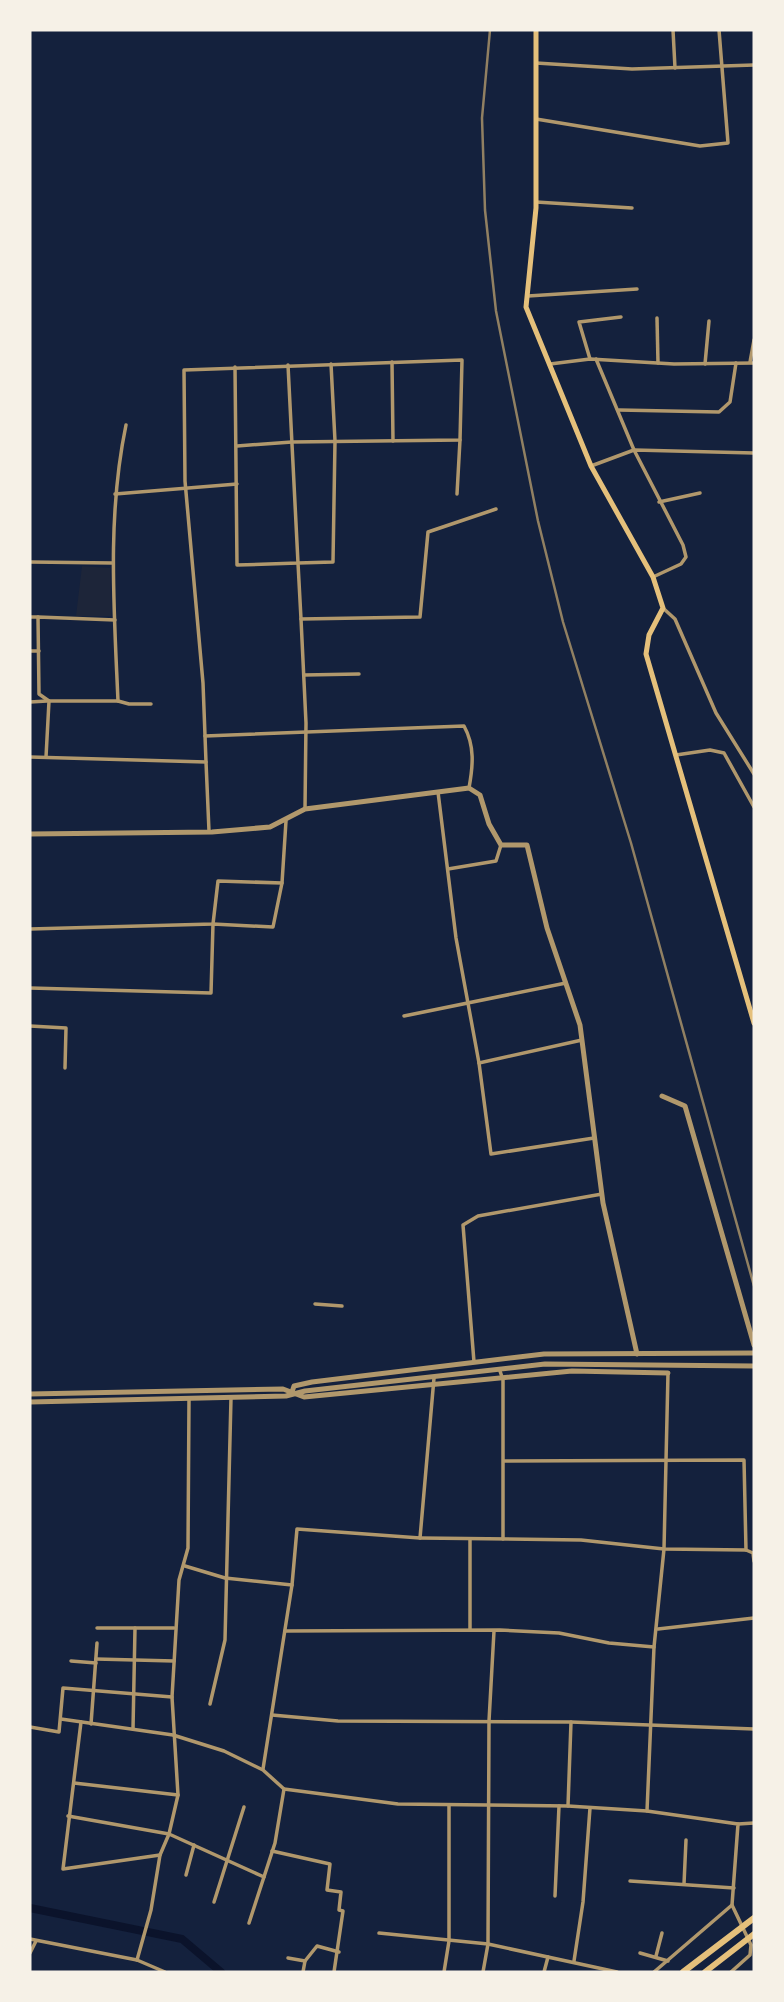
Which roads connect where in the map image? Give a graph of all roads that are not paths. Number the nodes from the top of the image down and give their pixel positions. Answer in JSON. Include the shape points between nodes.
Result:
{"nodes":[{"id":1,"x":536,"y":30,"type":"edge"},
{"id":2,"x":673,"y":30,"type":"edge"},
{"id":3,"x":719,"y":30,"type":"edge"},
{"id":4,"x":536,"y":64,"type":"junction"},
{"id":5,"x":754,"y":65,"type":"edge"},
{"id":6,"x":724,"y":66,"type":"junction"},
{"id":7,"x":675,"y":68,"type":"junction"},
{"id":8,"x":536,"y":119,"type":"junction"},
{"id":9,"x":536,"y":202,"type":"junction"},
{"id":10,"x":632,"y":208,"type":"dead end"},
{"id":11,"x":637,"y":289,"type":"dead end"},
{"id":12,"x":527,"y":296,"type":"junction"},
{"id":13,"x":621,"y":317,"type":"dead end"},
{"id":14,"x":657,"y":318,"type":"dead end"},
{"id":15,"x":709,"y":321,"type":"dead end"},
{"id":16,"x":754,"y":341,"type":"edge"},
{"id":17,"x":590,"y":359,"type":"junction"},
{"id":18,"x":596,"y":359,"type":"junction"},
{"id":19,"x":392,"y":362,"type":"junction"},
{"id":20,"x":658,"y":363,"type":"junction"},
{"id":21,"x":736,"y":363,"type":"junction"},
{"id":22,"x":752,"y":363,"type":"edge"},
{"id":23,"x":331,"y":364,"type":"junction"},
{"id":24,"x":549,"y":364,"type":"junction"},
{"id":25,"x":705,"y":364,"type":"junction"},
{"id":26,"x":288,"y":365,"type":"junction"},
{"id":27,"x":235,"y":367,"type":"junction"},
{"id":28,"x":619,"y":410,"type":"junction"},
{"id":29,"x":126,"y":425,"type":"dead end"},
{"id":30,"x":460,"y":440,"type":"junction"},
{"id":31,"x":335,"y":441,"type":"junction"},
{"id":32,"x":393,"y":441,"type":"junction"},
{"id":33,"x":292,"y":442,"type":"junction"},
{"id":34,"x":237,"y":446,"type":"junction"},
{"id":35,"x":634,"y":450,"type":"junction"},
{"id":36,"x":754,"y":453,"type":"edge"},
{"id":37,"x":591,"y":466,"type":"junction"},
{"id":38,"x":237,"y":484,"type":"junction"},
{"id":39,"x":185,"y":488,"type":"junction"},
{"id":40,"x":700,"y":493,"type":"dead end"},
{"id":41,"x":115,"y":494,"type":"junction"},
{"id":42,"x":457,"y":494,"type":"dead end"},
{"id":43,"x":659,"y":502,"type":"junction"},
{"id":44,"x":496,"y":509,"type":"dead end"},
{"id":45,"x":30,"y":562,"type":"edge"},
{"id":46,"x":113,"y":563,"type":"junction"},
{"id":47,"x":298,"y":563,"type":"junction"},
{"id":48,"x":653,"y":577,"type":"junction"},
{"id":49,"x":663,"y":608,"type":"junction"},
{"id":50,"x":30,"y":617,"type":"edge"},
{"id":51,"x":38,"y":617,"type":"junction"},
{"id":52,"x":301,"y":619,"type":"junction"},
{"id":53,"x":115,"y":620,"type":"junction"},
{"id":54,"x":30,"y":651,"type":"edge"},
{"id":55,"x":39,"y":651,"type":"junction"},
{"id":56,"x":359,"y":674,"type":"dead end"},
{"id":57,"x":304,"y":675,"type":"junction"},
{"id":58,"x":49,"y":701,"type":"junction"},
{"id":59,"x":118,"y":701,"type":"junction"},
{"id":60,"x":30,"y":702,"type":"edge"},
{"id":61,"x":150,"y":704,"type":"dead end"},
{"id":62,"x":305,"y":731,"type":"junction"},
{"id":63,"x":205,"y":736,"type":"junction"},
{"id":64,"x":676,"y":755,"type":"junction"},
{"id":65,"x":30,"y":757,"type":"edge"},
{"id":66,"x":46,"y":757,"type":"junction"},
{"id":67,"x":206,"y":762,"type":"junction"},
{"id":68,"x":754,"y":774,"type":"edge"},
{"id":69,"x":470,"y":788,"type":"junction"},
{"id":70,"x":438,"y":792,"type":"junction"},
{"id":71,"x":754,"y":807,"type":"edge"},
{"id":72,"x":304,"y":809,"type":"junction"},
{"id":73,"x":286,"y":821,"type":"junction"},
{"id":74,"x":209,"y":832,"type":"junction"},
{"id":75,"x":30,"y":834,"type":"edge"},
{"id":76,"x":501,"y":845,"type":"junction"},
{"id":77,"x":448,"y":869,"type":"junction"},
{"id":78,"x":282,"y":883,"type":"junction"},
{"id":79,"x":214,"y":923,"type":"junction"},
{"id":80,"x":30,"y":929,"type":"edge"},
{"id":81,"x":565,"y":983,"type":"junction"},
{"id":82,"x":30,"y":988,"type":"edge"},
{"id":83,"x":754,"y":992,"type":"edge"},
{"id":84,"x":746,"y":994,"type":"junction"},
{"id":85,"x":468,"y":1003,"type":"junction"},
{"id":86,"x":404,"y":1016,"type":"dead end"},
{"id":87,"x":754,"y":1023,"type":"edge"},
{"id":88,"x":30,"y":1026,"type":"edge"},
{"id":89,"x":582,"y":1040,"type":"junction"},
{"id":90,"x":479,"y":1063,"type":"junction"},
{"id":91,"x":65,"y":1068,"type":"dead end"},
{"id":92,"x":662,"y":1096,"type":"dead end"},
{"id":93,"x":594,"y":1138,"type":"junction"},
{"id":94,"x":602,"y":1194,"type":"junction"},
{"id":95,"x":315,"y":1304,"type":"dead end"},
{"id":96,"x":342,"y":1306,"type":"dead end"},
{"id":97,"x":754,"y":1345,"type":"edge"},
{"id":98,"x":754,"y":1353,"type":"edge"},
{"id":99,"x":636,"y":1354,"type":"junction"},
{"id":100,"x":474,"y":1364,"type":"junction"},
{"id":101,"x":754,"y":1366,"type":"edge"},
{"id":102,"x":500,"y":1371,"type":"junction"},
{"id":103,"x":668,"y":1373,"type":"joint"},
{"id":104,"x":434,"y":1377,"type":"junction"},
{"id":105,"x":503,"y":1380,"type":"junction"},
{"id":106,"x":433,"y":1386,"type":"junction"},
{"id":107,"x":292,"y":1392,"type":"junction"},
{"id":108,"x":30,"y":1394,"type":"edge"},
{"id":109,"x":231,"y":1398,"type":"junction"},
{"id":110,"x":189,"y":1400,"type":"junction"},
{"id":111,"x":30,"y":1402,"type":"edge"},
{"id":112,"x":504,"y":1461,"type":"junction"},
{"id":113,"x":665,"y":1461,"type":"junction"},
{"id":114,"x":420,"y":1538,"type":"junction"},
{"id":115,"x":470,"y":1539,"type":"junction"},
{"id":116,"x":503,"y":1539,"type":"junction"},
{"id":117,"x":664,"y":1549,"type":"junction"},
{"id":118,"x":746,"y":1550,"type":"junction"},
{"id":119,"x":754,"y":1561,"type":"edge"},
{"id":120,"x":185,"y":1566,"type":"junction"},
{"id":121,"x":225,"y":1578,"type":"junction"},
{"id":122,"x":292,"y":1585,"type":"junction"},
{"id":123,"x":754,"y":1618,"type":"edge"},
{"id":124,"x":97,"y":1628,"type":"dead end"},
{"id":125,"x":135,"y":1628,"type":"junction"},
{"id":126,"x":174,"y":1628,"type":"junction"},
{"id":127,"x":658,"y":1629,"type":"junction"},
{"id":128,"x":470,"y":1630,"type":"junction"},
{"id":129,"x":285,"y":1631,"type":"junction"},
{"id":130,"x":494,"y":1631,"type":"junction"},
{"id":131,"x":97,"y":1643,"type":"dead end"},
{"id":132,"x":654,"y":1647,"type":"junction"},
{"id":133,"x":71,"y":1661,"type":"dead end"},
{"id":134,"x":96,"y":1661,"type":"junction"},
{"id":135,"x":135,"y":1661,"type":"junction"},
{"id":136,"x":174,"y":1661,"type":"junction"},
{"id":137,"x":94,"y":1693,"type":"junction"},
{"id":138,"x":135,"y":1695,"type":"junction"},
{"id":139,"x":172,"y":1697,"type":"junction"},
{"id":140,"x":210,"y":1704,"type":"dead end"},
{"id":141,"x":272,"y":1715,"type":"junction"},
{"id":142,"x":61,"y":1719,"type":"junction"},
{"id":143,"x":489,"y":1721,"type":"junction"},
{"id":144,"x":81,"y":1722,"type":"junction"},
{"id":145,"x":571,"y":1722,"type":"junction"},
{"id":146,"x":91,"y":1724,"type":"junction"},
{"id":147,"x":651,"y":1724,"type":"junction"},
{"id":148,"x":30,"y":1727,"type":"edge"},
{"id":149,"x":133,"y":1729,"type":"junction"},
{"id":150,"x":754,"y":1729,"type":"edge"},
{"id":151,"x":173,"y":1735,"type":"junction"},
{"id":152,"x":263,"y":1770,"type":"junction"},
{"id":153,"x":74,"y":1783,"type":"junction"},
{"id":154,"x":284,"y":1789,"type":"junction"},
{"id":155,"x":178,"y":1795,"type":"junction"},
{"id":156,"x":487,"y":1804,"type":"junction"},
{"id":157,"x":449,"y":1805,"type":"junction"},
{"id":158,"x":559,"y":1806,"type":"junction"},
{"id":159,"x":568,"y":1806,"type":"junction"},
{"id":160,"x":244,"y":1807,"type":"dead end"},
{"id":161,"x":590,"y":1808,"type":"junction"},
{"id":162,"x":647,"y":1811,"type":"junction"},
{"id":163,"x":68,"y":1816,"type":"junction"},
{"id":164,"x":738,"y":1824,"type":"junction"},
{"id":165,"x":754,"y":1824,"type":"edge"},
{"id":166,"x":169,"y":1834,"type":"junction"},
{"id":167,"x":686,"y":1840,"type":"dead end"},
{"id":168,"x":194,"y":1845,"type":"junction"},
{"id":169,"x":272,"y":1851,"type":"junction"},
{"id":170,"x":160,"y":1855,"type":"junction"},
{"id":171,"x":227,"y":1860,"type":"junction"},
{"id":172,"x":186,"y":1875,"type":"dead end"},
{"id":173,"x":264,"y":1877,"type":"junction"},
{"id":174,"x":630,"y":1881,"type":"dead end"},
{"id":175,"x":684,"y":1884,"type":"junction"},
{"id":176,"x":734,"y":1888,"type":"junction"},
{"id":177,"x":555,"y":1896,"type":"dead end"},
{"id":178,"x":214,"y":1902,"type":"dead end"},
{"id":179,"x":732,"y":1905,"type":"junction"},
{"id":180,"x":754,"y":1918,"type":"edge"},
{"id":181,"x":249,"y":1923,"type":"dead end"},
{"id":182,"x":379,"y":1933,"type":"dead end"},
{"id":183,"x":662,"y":1933,"type":"dead end"},
{"id":184,"x":752,"y":1936,"type":"edge"},
{"id":185,"x":30,"y":1940,"type":"edge"},
{"id":186,"x":36,"y":1941,"type":"junction"},
{"id":187,"x":488,"y":1944,"type":"junction"},
{"id":188,"x":339,"y":1952,"type":"junction"},
{"id":189,"x":30,"y":1953,"type":"edge"},
{"id":190,"x":640,"y":1953,"type":"dead end"},
{"id":191,"x":548,"y":1956,"type":"junction"},
{"id":192,"x":656,"y":1956,"type":"junction"},
{"id":193,"x":288,"y":1958,"type":"dead end"},
{"id":194,"x":137,"y":1960,"type":"junction"},
{"id":195,"x":305,"y":1961,"type":"junction"},
{"id":196,"x":574,"y":1961,"type":"junction"},
{"id":197,"x":668,"y":1961,"type":"junction"},
{"id":198,"x":162,"y":1972,"type":"edge"},
{"id":199,"x":303,"y":1972,"type":"edge"},
{"id":200,"x":334,"y":1972,"type":"edge"},
{"id":201,"x":444,"y":1972,"type":"edge"},
{"id":202,"x":483,"y":1972,"type":"edge"},
{"id":203,"x":544,"y":1972,"type":"edge"},
{"id":204,"x":617,"y":1972,"type":"edge"},
{"id":205,"x":654,"y":1972,"type":"edge"},
{"id":206,"x":683,"y":1972,"type":"edge"},
{"id":207,"x":705,"y":1972,"type":"edge"},
{"id":208,"x":732,"y":1972,"type":"edge"}],
"edges":[{"from":1,"to":4,"type":"main road"},
{"from":2,"to":7,"type":"street"},
{"from":3,"to":6,"type":"street"},
{"from":4,"to":7,"type":"street"},
{"from":4,"to":8,"type":"main road"},
{"from":5,"to":6,"type":"street"},
{"from":6,"to":7,"type":"street"},
{"from":6,"to":8,"type":"street","via":[[728,143],[700,146]]},
{"from":8,"to":9,"type":"main road"},
{"from":9,"to":10,"type":"street"},
{"from":9,"to":12,"type":"main road"},
{"from":11,"to":12,"type":"street"},
{"from":12,"to":24,"type":"main road","via":[[526,307]]},
{"from":13,"to":17,"type":"street","via":[[579,322]]},
{"from":14,"to":20,"type":"street"},
{"from":15,"to":25,"type":"street"},
{"from":16,"to":22,"type":"street"},
{"from":17,"to":18,"type":"street"},
{"from":17,"to":24,"type":"street"},
{"from":18,"to":20,"type":"street"},
{"from":18,"to":28,"type":"street"},
{"from":19,"to":23,"type":"street"},
{"from":19,"to":30,"type":"street","via":[[462,360]]},
{"from":19,"to":32,"type":"street"},
{"from":20,"to":25,"type":"street"},
{"from":21,"to":22,"type":"street"},
{"from":21,"to":25,"type":"street"},
{"from":21,"to":28,"type":"street","via":[[727,409]]},
{"from":23,"to":26,"type":"street"},
{"from":23,"to":31,"type":"street"},
{"from":24,"to":37,"type":"main road"},
{"from":26,"to":27,"type":"street"},
{"from":26,"to":33,"type":"street"},
{"from":27,"to":34,"type":"street"},
{"from":27,"to":39,"type":"street","via":[[184,370]]},
{"from":28,"to":35,"type":"street"},
{"from":29,"to":41,"type":"street"},
{"from":30,"to":32,"type":"street"},
{"from":30,"to":42,"type":"street"},
{"from":31,"to":32,"type":"street"},
{"from":31,"to":33,"type":"street"},
{"from":31,"to":47,"type":"street","via":[[333,562]]},
{"from":33,"to":34,"type":"street"},
{"from":33,"to":47,"type":"street"},
{"from":34,"to":38,"type":"street"},
{"from":35,"to":36,"type":"street"},
{"from":35,"to":37,"type":"street"},
{"from":35,"to":43,"type":"street"},
{"from":37,"to":48,"type":"main road"},
{"from":38,"to":39,"type":"street"},
{"from":38,"to":47,"type":"street","via":[[237,565]]},
{"from":39,"to":41,"type":"street"},
{"from":39,"to":63,"type":"street"},
{"from":40,"to":43,"type":"street"},
{"from":41,"to":46,"type":"street"},
{"from":43,"to":48,"type":"street","via":[[685,557],[681,564]]},
{"from":44,"to":52,"type":"street","via":[[429,532],[420,617]]},
{"from":45,"to":46,"type":"street"},
{"from":46,"to":53,"type":"street"},
{"from":47,"to":52,"type":"street"},
{"from":48,"to":49,"type":"main road"},
{"from":49,"to":64,"type":"main road","via":[[649,635],[646,654]]},
{"from":49,"to":68,"type":"street","via":[[675,618],[716,713]]},
{"from":50,"to":51,"type":"street"},
{"from":51,"to":53,"type":"street"},
{"from":51,"to":55,"type":"street"},
{"from":52,"to":57,"type":"street"},
{"from":53,"to":59,"type":"street"},
{"from":54,"to":55,"type":"street"},
{"from":55,"to":58,"type":"street","via":[[39,694]]},
{"from":56,"to":57,"type":"street"},
{"from":57,"to":62,"type":"street"},
{"from":58,"to":59,"type":"street"},
{"from":58,"to":60,"type":"street"},
{"from":58,"to":66,"type":"street"},
{"from":59,"to":61,"type":"street"},
{"from":62,"to":63,"type":"street"},
{"from":62,"to":69,"type":"street","via":[[464,726],[471,739]]},
{"from":62,"to":72,"type":"street"},
{"from":63,"to":67,"type":"street"},
{"from":64,"to":71,"type":"street","via":[[724,752]]},
{"from":64,"to":84,"type":"main road"},
{"from":65,"to":66,"type":"street"},
{"from":66,"to":67,"type":"street"},
{"from":67,"to":74,"type":"street"},
{"from":69,"to":70,"type":"street"},
{"from":69,"to":76,"type":"street","via":[[480,795]]},
{"from":70,"to":72,"type":"street"},
{"from":70,"to":77,"type":"street"},
{"from":72,"to":73,"type":"street"},
{"from":73,"to":74,"type":"street","via":[[270,827]]},
{"from":73,"to":78,"type":"street"},
{"from":74,"to":75,"type":"street"},
{"from":76,"to":77,"type":"street","via":[[496,860]]},
{"from":76,"to":81,"type":"street","via":[[527,845]]},
{"from":77,"to":85,"type":"street"},
{"from":78,"to":79,"type":"street","via":[[273,927]]},
{"from":78,"to":79,"type":"street","via":[[218,881]]},
{"from":79,"to":80,"type":"street"},
{"from":79,"to":82,"type":"street","via":[[211,993]]},
{"from":81,"to":85,"type":"street"},
{"from":81,"to":89,"type":"street"},
{"from":83,"to":84,"type":"street"},
{"from":84,"to":87,"type":"main road"},
{"from":85,"to":86,"type":"street"},
{"from":85,"to":90,"type":"street"},
{"from":88,"to":91,"type":"street","via":[[66,1028]]},
{"from":89,"to":90,"type":"street"},
{"from":89,"to":93,"type":"street"},
{"from":90,"to":93,"type":"street","via":[[491,1154]]},
{"from":92,"to":97,"type":"street","via":[[685,1106]]},
{"from":93,"to":94,"type":"street"},
{"from":94,"to":99,"type":"street"},
{"from":94,"to":100,"type":"street","via":[[478,1216],[463,1225]]},
{"from":95,"to":96,"type":"street"},
{"from":98,"to":99,"type":"street"},
{"from":99,"to":100,"type":"street","via":[[544,1354]]},
{"from":100,"to":107,"type":"street","via":[[312,1381],[294,1386]]},
{"from":101,"to":102,"type":"street","via":[[575,1363]]},
{"from":102,"to":104,"type":"street"},
{"from":102,"to":105,"type":"street"},
{"from":103,"to":105,"type":"street","via":[[572,1371]]},
{"from":103,"to":113,"type":"street"},
{"from":104,"to":106,"type":"street"},
{"from":104,"to":107,"type":"street"},
{"from":105,"to":106,"type":"street"},
{"from":105,"to":112,"type":"street"},
{"from":106,"to":107,"type":"street","via":[[304,1397]]},
{"from":106,"to":114,"type":"street"},
{"from":107,"to":108,"type":"street"},
{"from":107,"to":109,"type":"street"},
{"from":109,"to":110,"type":"street"},
{"from":109,"to":121,"type":"street"},
{"from":110,"to":111,"type":"street"},
{"from":110,"to":120,"type":"street"},
{"from":112,"to":113,"type":"street"},
{"from":112,"to":116,"type":"street"},
{"from":113,"to":117,"type":"street"},
{"from":113,"to":118,"type":"street","via":[[744,1460]]},
{"from":114,"to":115,"type":"street"},
{"from":114,"to":122,"type":"street","via":[[298,1529]]},
{"from":115,"to":116,"type":"street"},
{"from":115,"to":128,"type":"street"},
{"from":116,"to":117,"type":"street","via":[[581,1540]]},
{"from":117,"to":118,"type":"street"},
{"from":117,"to":127,"type":"street"},
{"from":118,"to":119,"type":"street","via":[[753,1553]]},
{"from":120,"to":121,"type":"street"},
{"from":120,"to":126,"type":"street","via":[[178,1580]]},
{"from":121,"to":122,"type":"street"},
{"from":121,"to":140,"type":"street","via":[[225,1640]]},
{"from":122,"to":129,"type":"street"},
{"from":123,"to":127,"type":"street"},
{"from":124,"to":125,"type":"street"},
{"from":125,"to":126,"type":"street"},
{"from":125,"to":135,"type":"street"},
{"from":126,"to":136,"type":"street"},
{"from":127,"to":132,"type":"street"},
{"from":128,"to":129,"type":"street"},
{"from":128,"to":130,"type":"street"},
{"from":129,"to":141,"type":"street"},
{"from":130,"to":132,"type":"street","via":[[559,1633]]},
{"from":130,"to":143,"type":"street"},
{"from":131,"to":134,"type":"street"},
{"from":132,"to":147,"type":"street"},
{"from":133,"to":134,"type":"street"},
{"from":134,"to":135,"type":"street"},
{"from":134,"to":137,"type":"street"},
{"from":135,"to":136,"type":"street"},
{"from":135,"to":138,"type":"street"},
{"from":136,"to":139,"type":"street"},
{"from":137,"to":138,"type":"street"},
{"from":137,"to":142,"type":"street","via":[[63,1688]]},
{"from":137,"to":146,"type":"street"},
{"from":138,"to":139,"type":"street"},
{"from":138,"to":149,"type":"street"},
{"from":139,"to":151,"type":"street"},
{"from":141,"to":143,"type":"street","via":[[338,1721]]},
{"from":141,"to":152,"type":"street"},
{"from":142,"to":144,"type":"street"},
{"from":142,"to":148,"type":"street","via":[[60,1732]]},
{"from":143,"to":145,"type":"street"},
{"from":143,"to":156,"type":"street"},
{"from":144,"to":146,"type":"street"},
{"from":144,"to":153,"type":"street"},
{"from":145,"to":147,"type":"street"},
{"from":145,"to":159,"type":"street"},
{"from":146,"to":149,"type":"street"},
{"from":147,"to":150,"type":"street"},
{"from":147,"to":162,"type":"street"},
{"from":149,"to":151,"type":"street"},
{"from":151,"to":152,"type":"street","via":[[224,1751]]},
{"from":151,"to":155,"type":"street"},
{"from":152,"to":154,"type":"street"},
{"from":153,"to":155,"type":"street"},
{"from":153,"to":163,"type":"street"},
{"from":154,"to":157,"type":"street","via":[[398,1804]]},
{"from":154,"to":169,"type":"street"},
{"from":155,"to":166,"type":"street"},
{"from":156,"to":157,"type":"street"},
{"from":156,"to":158,"type":"street"},
{"from":156,"to":187,"type":"street"},
{"from":157,"to":201,"type":"street","via":[[449,1941]]},
{"from":158,"to":159,"type":"street"},
{"from":158,"to":177,"type":"street"},
{"from":159,"to":161,"type":"street"},
{"from":160,"to":171,"type":"street"},
{"from":161,"to":162,"type":"street"},
{"from":161,"to":196,"type":"street"},
{"from":162,"to":164,"type":"street"},
{"from":163,"to":166,"type":"street"},
{"from":163,"to":170,"type":"street","via":[[63,1870]]},
{"from":164,"to":165,"type":"street"},
{"from":164,"to":176,"type":"street"},
{"from":166,"to":168,"type":"street"},
{"from":166,"to":170,"type":"street"},
{"from":167,"to":175,"type":"street"},
{"from":168,"to":171,"type":"street"},
{"from":168,"to":172,"type":"street"},
{"from":169,"to":173,"type":"street"},
{"from":169,"to":188,"type":"street","via":[[330,1864],[327,1890],[341,1892]]},
{"from":170,"to":194,"type":"street"},
{"from":171,"to":173,"type":"street"},
{"from":171,"to":178,"type":"street"},
{"from":173,"to":181,"type":"street"},
{"from":174,"to":175,"type":"street"},
{"from":175,"to":176,"type":"street"},
{"from":176,"to":179,"type":"street"},
{"from":179,"to":197,"type":"street"},
{"from":179,"to":208,"type":"street","via":[[751,1945],[750,1955]]},
{"from":180,"to":206,"type":"highway"},
{"from":182,"to":187,"type":"street"},
{"from":183,"to":192,"type":"street"},
{"from":184,"to":207,"type":"highway"},
{"from":185,"to":186,"type":"street"},
{"from":186,"to":189,"type":"street"},
{"from":186,"to":194,"type":"street"},
{"from":187,"to":191,"type":"street"},
{"from":187,"to":202,"type":"street"},
{"from":188,"to":195,"type":"street","via":[[317,1946]]},
{"from":188,"to":200,"type":"street"},
{"from":190,"to":192,"type":"street"},
{"from":191,"to":196,"type":"street"},
{"from":191,"to":203,"type":"street"},
{"from":192,"to":197,"type":"street"},
{"from":193,"to":195,"type":"street"},
{"from":194,"to":198,"type":"street"},
{"from":195,"to":199,"type":"street"},
{"from":196,"to":204,"type":"street"},
{"from":197,"to":205,"type":"street"}]}
